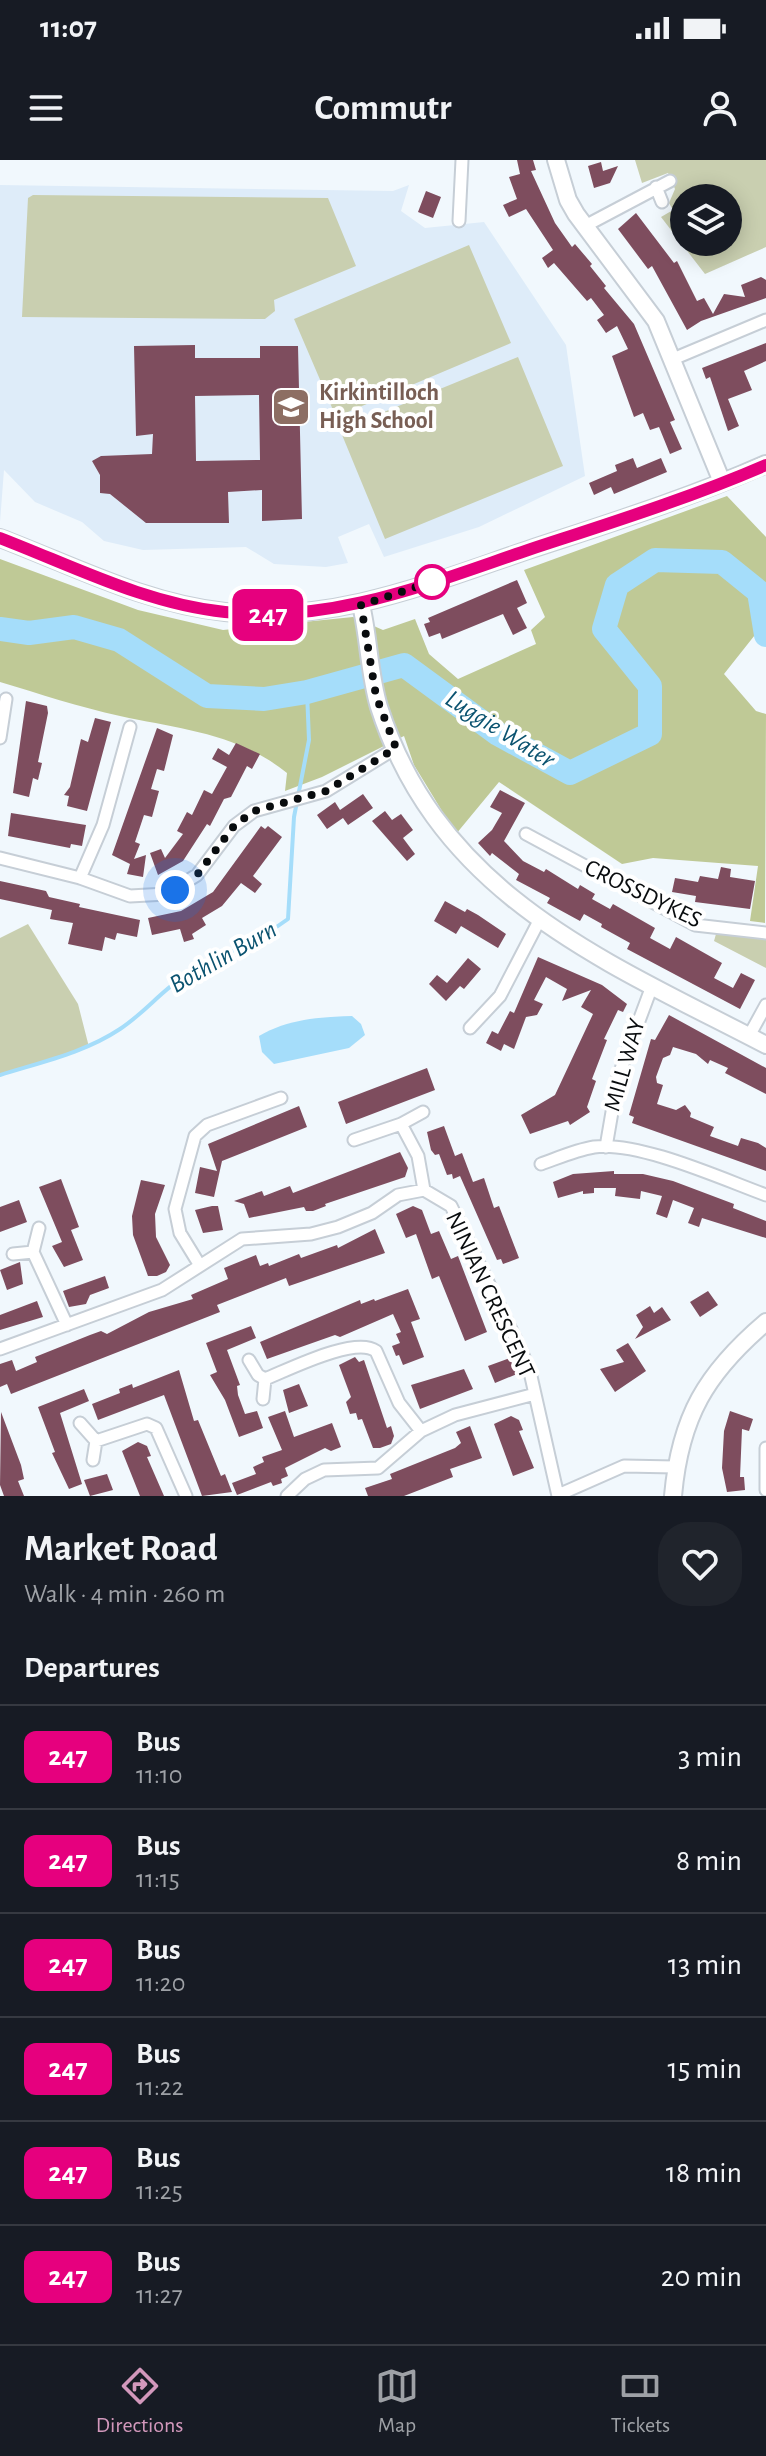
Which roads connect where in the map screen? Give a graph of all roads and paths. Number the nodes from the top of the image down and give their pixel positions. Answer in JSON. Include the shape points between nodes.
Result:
{"nodes":[{"id":1,"x":462,"y":160,"type":"edge"},
{"id":2,"x":556,"y":160,"type":"edge"},
{"id":3,"x":670,"y":181,"type":"dead end"},
{"id":4,"x":656,"y":187,"type":"junction"},
{"id":5,"x":662,"y":202,"type":"dead end"},
{"id":6,"x":459,"y":221,"type":"dead end"},
{"id":7,"x":585,"y":226,"type":"junction"},
{"id":8,"x":766,"y":320,"type":"edge"},
{"id":9,"x":673,"y":359,"type":"junction"},
{"id":10,"x":766,"y":464,"type":"edge"},
{"id":11,"x":722,"y":482,"type":"junction"},
{"id":12,"x":0,"y":538,"type":"edge"},
{"id":13,"x":361,"y":605,"type":"junction"},
{"id":14,"x":6,"y":699,"type":"dead end"},
{"id":15,"x":130,"y":727,"type":"dead end"},
{"id":16,"x":0,"y":738,"type":"edge"},
{"id":17,"x":396,"y":748,"type":"junction"},
{"id":18,"x":526,"y":834,"type":"dead end"},
{"id":19,"x":0,"y":858,"type":"edge"},
{"id":20,"x":80,"y":878,"type":"junction"},
{"id":21,"x":539,"y":921,"type":"junction"},
{"id":22,"x":766,"y":933,"type":"edge"},
{"id":23,"x":652,"y":986,"type":"junction"},
{"id":24,"x":766,"y":1005,"type":"edge"},
{"id":25,"x":470,"y":1028,"type":"dead end"},
{"id":26,"x":749,"y":1036,"type":"junction"},
{"id":27,"x":766,"y":1045,"type":"edge"},
{"id":28,"x":281,"y":1098,"type":"dead end"},
{"id":29,"x":423,"y":1112,"type":"dead end"},
{"id":30,"x":401,"y":1124,"type":"junction"},
{"id":31,"x":354,"y":1140,"type":"dead end"},
{"id":32,"x":606,"y":1147,"type":"junction"},
{"id":33,"x":541,"y":1164,"type":"dead end"},
{"id":34,"x":424,"y":1190,"type":"junction"},
{"id":35,"x":766,"y":1195,"type":"edge"},
{"id":36,"x":39,"y":1228,"type":"dead end"},
{"id":37,"x":33,"y":1252,"type":"junction"},
{"id":38,"x":13,"y":1254,"type":"dead end"},
{"id":39,"x":199,"y":1264,"type":"junction"},
{"id":40,"x":766,"y":1322,"type":"edge"},
{"id":41,"x":67,"y":1325,"type":"junction"},
{"id":42,"x":0,"y":1349,"type":"edge"},
{"id":43,"x":249,"y":1360,"type":"dead end"},
{"id":44,"x":265,"y":1379,"type":"junction"},
{"id":45,"x":535,"y":1394,"type":"junction"},
{"id":46,"x":263,"y":1399,"type":"dead end"},
{"id":47,"x":80,"y":1423,"type":"dead end"},
{"id":48,"x":421,"y":1431,"type":"junction"},
{"id":49,"x":96,"y":1441,"type":"junction"},
{"id":50,"x":766,"y":1448,"type":"edge"},
{"id":51,"x":93,"y":1460,"type":"dead end"},
{"id":52,"x":675,"y":1467,"type":"junction"},
{"id":53,"x":766,"y":1490,"type":"edge"},
{"id":54,"x":558,"y":1495,"type":"edge"},
{"id":55,"x":186,"y":1496,"type":"edge"},
{"id":56,"x":287,"y":1496,"type":"edge"},
{"id":57,"x":673,"y":1496,"type":"edge"}],
"edges":[{"from":1,"to":6,"type":"street"},
{"from":2,"to":7,"type":"street","via":[[568,200]]},
{"from":3,"to":4,"type":"street"},
{"from":4,"to":5,"type":"street"},
{"from":4,"to":7,"type":"street"},
{"from":7,"to":9,"type":"street","via":[[641,297]]},
{"from":8,"to":9,"type":"street"},
{"from":9,"to":11,"type":"street"},
{"from":10,"to":11,"type":"street"},
{"from":11,"to":13,"type":"street"},
{"from":12,"to":13,"type":"street","via":[[187,607],[273,615]]},
{"from":13,"to":17,"type":"street","via":[[373,682]]},
{"from":14,"to":16,"type":"street"},
{"from":15,"to":20,"type":"street","via":[[103,825]]},
{"from":17,"to":20,"type":"street","via":[[315,795],[254,811],[234,826],[197,875],[175,890],[130,896]]},
{"from":17,"to":21,"type":"street","via":[[421,798],[459,850]]},
{"from":18,"to":22,"type":"street","name":"CROSSDYKES","via":[[695,925]]},
{"from":19,"to":20,"type":"street"},
{"from":21,"to":23,"type":"street"},
{"from":21,"to":25,"type":"street","via":[[500,996]]},
{"from":23,"to":26,"type":"street"},
{"from":23,"to":32,"type":"street","name":"MILL WAY","via":[[618,1077]]},
{"from":24,"to":26,"type":"street"},
{"from":26,"to":27,"type":"street"},
{"from":28,"to":39,"type":"street","via":[[207,1125],[195,1136],[175,1209],[180,1233]]},
{"from":29,"to":30,"type":"street"},
{"from":30,"to":31,"type":"street"},
{"from":30,"to":34,"type":"street","via":[[418,1156]]},
{"from":32,"to":33,"type":"street"},
{"from":32,"to":35,"type":"street","via":[[678,1163]]},
{"from":34,"to":39,"type":"street","name":"NINIAN CRESCENT","via":[[398,1195],[338,1227],[242,1239]]},
{"from":34,"to":45,"type":"street","name":"NINIAN CRESCENT","via":[[451,1206],[520,1348]]},
{"from":36,"to":37,"type":"street"},
{"from":37,"to":38,"type":"street"},
{"from":37,"to":41,"type":"street"},
{"from":39,"to":41,"type":"street","name":"NINIAN CRESCENT","via":[[192,1274],[162,1290]]},
{"from":40,"to":52,"type":"street","via":[[704,1386]]},
{"from":41,"to":42,"type":"street","name":"NINIAN CRESCENT"},
{"from":43,"to":44,"type":"street"},
{"from":44,"to":46,"type":"street"},
{"from":44,"to":48,"type":"street","via":[[350,1347],[369,1346],[399,1403]]},
{"from":45,"to":48,"type":"street","name":"NINIAN CRESCENT","via":[[455,1415]]},
{"from":45,"to":54,"type":"street","name":"NINIAN CRESCENT"},
{"from":47,"to":49,"type":"street"},
{"from":48,"to":56,"type":"street","name":"NINIAN CRESCENT","via":[[378,1468],[324,1470]]},
{"from":49,"to":51,"type":"street"},
{"from":49,"to":55,"type":"street","via":[[147,1424],[156,1428]]},
{"from":50,"to":53,"type":"street"},
{"from":52,"to":54,"type":"street","via":[[624,1466]]},
{"from":52,"to":57,"type":"street"}]}
